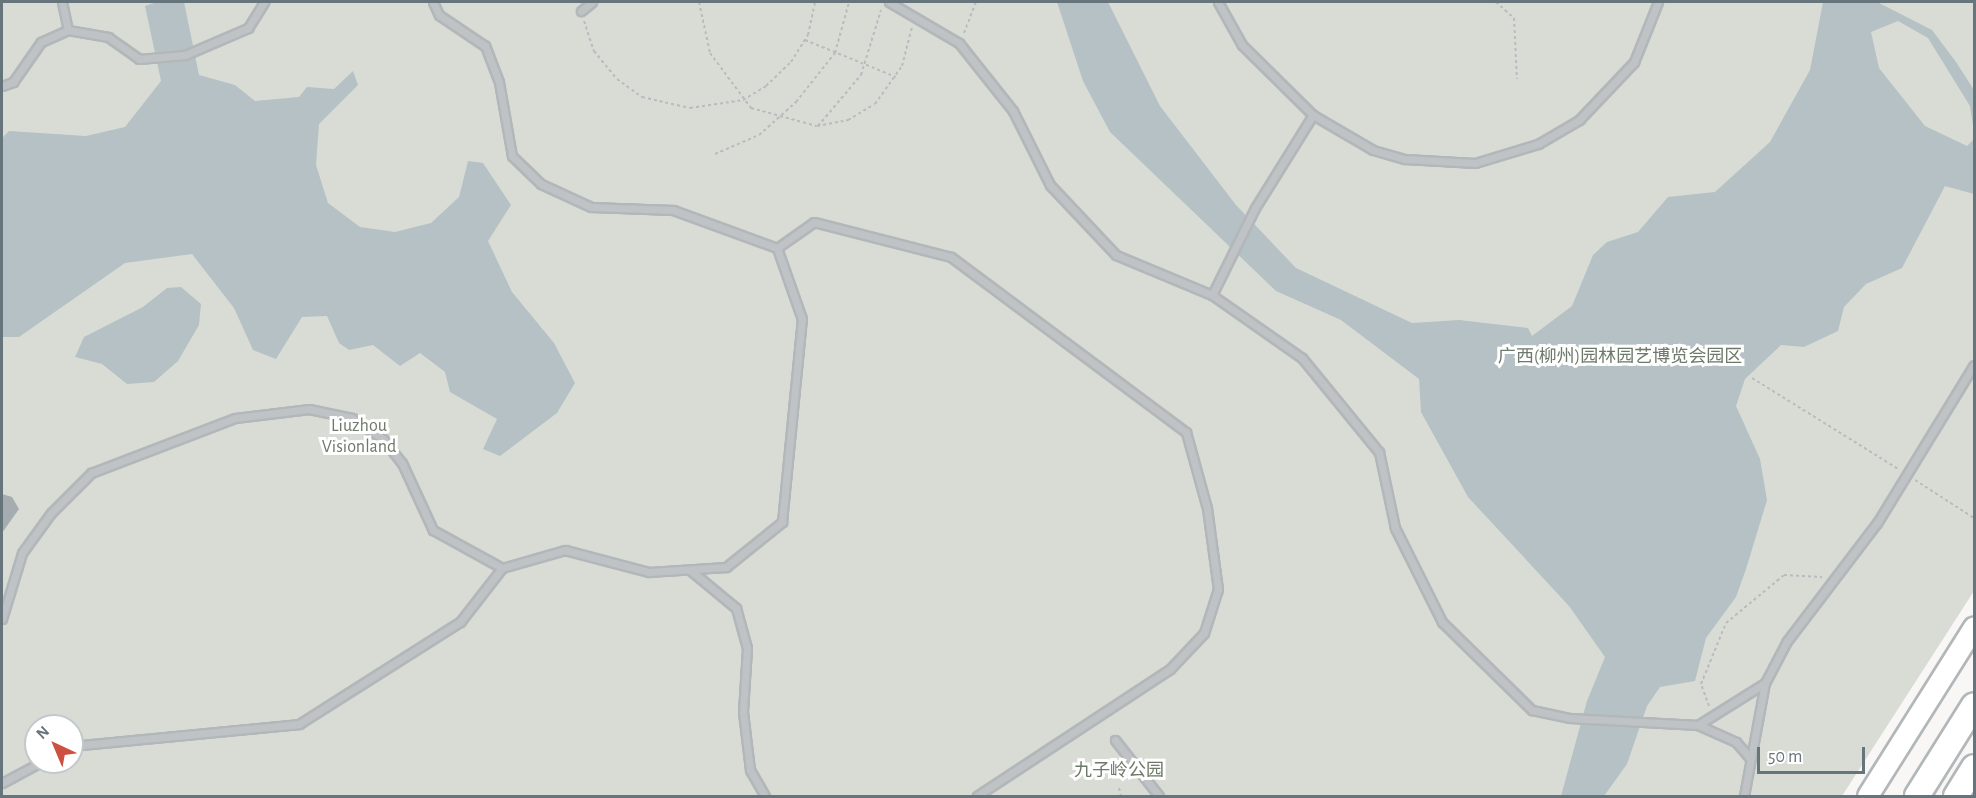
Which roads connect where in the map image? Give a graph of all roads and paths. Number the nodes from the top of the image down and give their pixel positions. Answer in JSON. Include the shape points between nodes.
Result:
{"nodes":[{"id":1,"x":62,"y":2,"type":"edge"},
{"id":2,"x":264,"y":2,"type":"edge"},
{"id":3,"x":433,"y":2,"type":"edge"},
{"id":4,"x":592,"y":2,"type":"edge"},
{"id":5,"x":699,"y":2,"type":"edge"},
{"id":6,"x":815,"y":2,"type":"edge"},
{"id":7,"x":849,"y":2,"type":"edge"},
{"id":8,"x":880,"y":2,"type":"edge"},
{"id":9,"x":889,"y":2,"type":"edge"},
{"id":10,"x":976,"y":2,"type":"edge"},
{"id":11,"x":1218,"y":2,"type":"edge"},
{"id":12,"x":1496,"y":2,"type":"edge"},
{"id":13,"x":1658,"y":2,"type":"edge"},
{"id":14,"x":581,"y":11,"type":"joint"},
{"id":15,"x":915,"y":16,"type":"junction"},
{"id":16,"x":68,"y":30,"type":"junction"},
{"id":17,"x":805,"y":40,"type":"junction"},
{"id":18,"x":959,"y":43,"type":"junction"},
{"id":19,"x":835,"y":52,"type":"junction"},
{"id":20,"x":865,"y":66,"type":"junction"},
{"id":21,"x":896,"y":77,"type":"junction"},
{"id":22,"x":1517,"y":79,"type":"dead end"},
{"id":23,"x":2,"y":86,"type":"edge"},
{"id":24,"x":743,"y":100,"type":"junction"},
{"id":25,"x":1313,"y":115,"type":"junction"},
{"id":26,"x":775,"y":117,"type":"junction"},
{"id":27,"x":817,"y":126,"type":"junction"},
{"id":28,"x":715,"y":154,"type":"dead end"},
{"id":29,"x":777,"y":248,"type":"junction"},
{"id":30,"x":1212,"y":295,"type":"junction"},
{"id":31,"x":1974,"y":365,"type":"edge"},
{"id":32,"x":1752,"y":378,"type":"dead end"},
{"id":33,"x":1907,"y":475,"type":"junction"},
{"id":34,"x":1974,"y":518,"type":"edge"},
{"id":35,"x":502,"y":568,"type":"junction"},
{"id":36,"x":690,"y":570,"type":"junction"},
{"id":37,"x":1833,"y":582,"type":"junction"},
{"id":38,"x":2,"y":620,"type":"edge"},
{"id":39,"x":1974,"y":628,"type":"edge"},
{"id":40,"x":1765,"y":683,"type":"junction"},
{"id":41,"x":1974,"y":705,"type":"edge"},
{"id":42,"x":1713,"y":717,"type":"junction"},
{"id":43,"x":1698,"y":725,"type":"junction"},
{"id":44,"x":1115,"y":740,"type":"dead end"},
{"id":45,"x":84,"y":745,"type":"edge"},
{"id":46,"x":1750,"y":758,"type":"junction"},
{"id":47,"x":1974,"y":766,"type":"edge"},
{"id":48,"x":24,"y":771,"type":"edge"},
{"id":49,"x":2,"y":783,"type":"edge"},
{"id":50,"x":1119,"y":788,"type":"dead end"},
{"id":51,"x":765,"y":796,"type":"edge"},
{"id":52,"x":977,"y":796,"type":"edge"},
{"id":53,"x":1121,"y":796,"type":"edge"},
{"id":54,"x":1159,"y":796,"type":"edge"},
{"id":55,"x":1744,"y":796,"type":"edge"},
{"id":56,"x":1868,"y":796,"type":"edge"},
{"id":57,"x":1917,"y":796,"type":"edge"},
{"id":58,"x":1956,"y":796,"type":"edge"}],
"edges":[{"from":1,"to":16,"type":"lane"},
{"from":2,"to":16,"type":"lane","via":[[248,28],[185,55],[139,59],[108,37]]},
{"from":3,"to":29,"type":"lane","via":[[439,15],[485,46],[499,82],[512,156],[541,184],[591,207],[673,210]]},
{"from":4,"to":14,"type":"lane"},
{"from":5,"to":24,"type":"path","via":[[710,53]]},
{"from":6,"to":17,"type":"path"},
{"from":7,"to":19,"type":"path"},
{"from":8,"to":20,"type":"path","via":[[874,45]]},
{"from":9,"to":15,"type":"lane"},
{"from":10,"to":18,"type":"path"},
{"from":11,"to":25,"type":"lane","via":[[1242,45]]},
{"from":12,"to":22,"type":"path","via":[[1514,18]]},
{"from":13,"to":25,"type":"lane","via":[[1634,62],[1610,90],[1580,120],[1538,144],[1505,155],[1476,163],[1405,159],[1373,150]]},
{"from":14,"to":24,"type":"path","via":[[594,51],[617,79],[642,97],[690,108]]},
{"from":15,"to":18,"type":"lane"},
{"from":15,"to":21,"type":"path"},
{"from":16,"to":23,"type":"lane","via":[[41,42],[13,82]]},
{"from":17,"to":19,"type":"path"},
{"from":17,"to":24,"type":"path","via":[[791,62]]},
{"from":18,"to":30,"type":"lane","via":[[1013,111],[1050,184],[1116,255]]},
{"from":19,"to":20,"type":"path"},
{"from":19,"to":26,"type":"path","via":[[796,102]]},
{"from":20,"to":21,"type":"path"},
{"from":20,"to":27,"type":"path","via":[[841,104]]},
{"from":21,"to":27,"type":"path","via":[[875,104],[848,120]]},
{"from":24,"to":26,"type":"path"},
{"from":25,"to":30,"type":"lane","via":[[1255,208]]},
{"from":26,"to":27,"type":"path"},
{"from":26,"to":28,"type":"path","via":[[759,135]]},
{"from":29,"to":36,"type":"lane","via":[[802,319],[782,522],[726,567]]},
{"from":29,"to":52,"type":"lane","via":[[814,222],[951,257],[1186,432],[1207,508],[1218,589],[1204,633],[1170,669]]},
{"from":30,"to":43,"type":"lane","via":[[1302,358],[1379,452],[1395,528],[1442,622],[1532,710],[1570,718]]},
{"from":31,"to":33,"type":"lane"},
{"from":32,"to":33,"type":"path"},
{"from":33,"to":34,"type":"path"},
{"from":33,"to":37,"type":"lane"},
{"from":35,"to":36,"type":"lane","via":[[565,550],[649,572]]},
{"from":35,"to":38,"type":"lane","via":[[433,530],[402,463],[383,439],[352,418],[309,409],[235,418],[92,473],[51,513],[22,553]]},
{"from":35,"to":45,"type":"lane","via":[[460,622],[299,724]]},
{"from":36,"to":51,"type":"lane","via":[[736,608],[747,648],[743,712],[750,770]]},
{"from":37,"to":40,"type":"lane","via":[[1787,641]]},
{"from":37,"to":42,"type":"path","via":[[1816,574],[1784,575],[1726,622],[1701,684]]},
{"from":39,"to":56,"type":"street"},
{"from":40,"to":42,"type":"lane"},
{"from":40,"to":46,"type":"lane"},
{"from":41,"to":57,"type":"highway"},
{"from":42,"to":43,"type":"lane"},
{"from":43,"to":46,"type":"lane","via":[[1736,742]]},
{"from":44,"to":54,"type":"lane"},
{"from":46,"to":55,"type":"lane"},
{"from":47,"to":58,"type":"highway"},
{"from":48,"to":49,"type":"lane"},
{"from":50,"to":53,"type":"path"}]}
